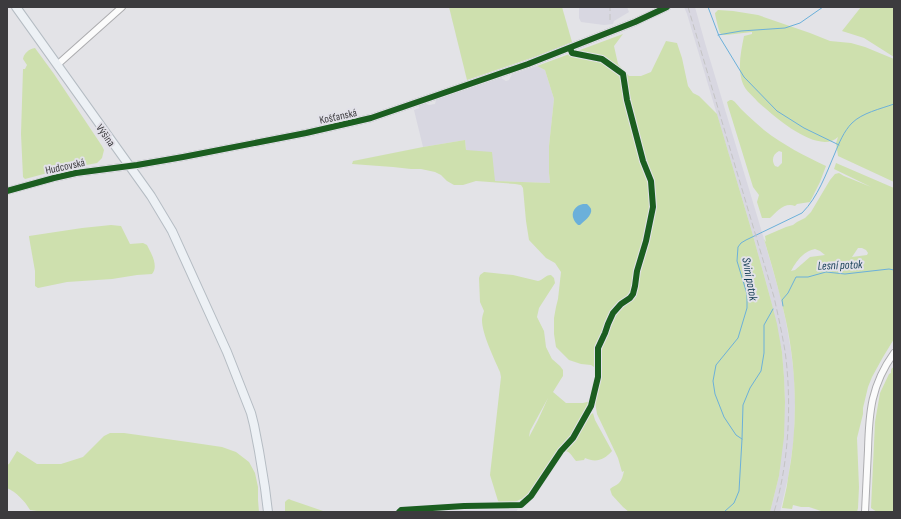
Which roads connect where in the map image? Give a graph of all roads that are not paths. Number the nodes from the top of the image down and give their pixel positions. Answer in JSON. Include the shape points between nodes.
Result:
{"nodes":[{"id":1,"x":16,"y":7,"type":"edge"},
{"id":2,"x":122,"y":7,"type":"edge"},
{"id":3,"x":666,"y":7,"type":"edge"},
{"id":4,"x":57,"y":66,"type":"junction"},
{"id":5,"x":129,"y":166,"type":"junction"},
{"id":6,"x":7,"y":191,"type":"edge"},
{"id":7,"x":894,"y":353,"type":"edge"},
{"id":8,"x":268,"y":512,"type":"edge"},
{"id":9,"x":865,"y":512,"type":"edge"}],
"edges":[{"from":1,"to":4,"type":"main road","name":"Výšina"},
{"from":2,"to":4,"type":"street"},
{"from":3,"to":5,"type":"street","name":"Košťanská","via":[[642,20],[544,59],[389,113]]},
{"from":4,"to":5,"type":"main road","name":"Výšina"},
{"from":5,"to":6,"type":"street","name":"Hudcovská","via":[[71,174]]},
{"from":5,"to":8,"type":"main road","name":"Výšina","via":[[156,204],[175,238],[227,352],[253,419]]},
{"from":7,"to":9,"type":"street","via":[[880,375],[872,402]]}]}
